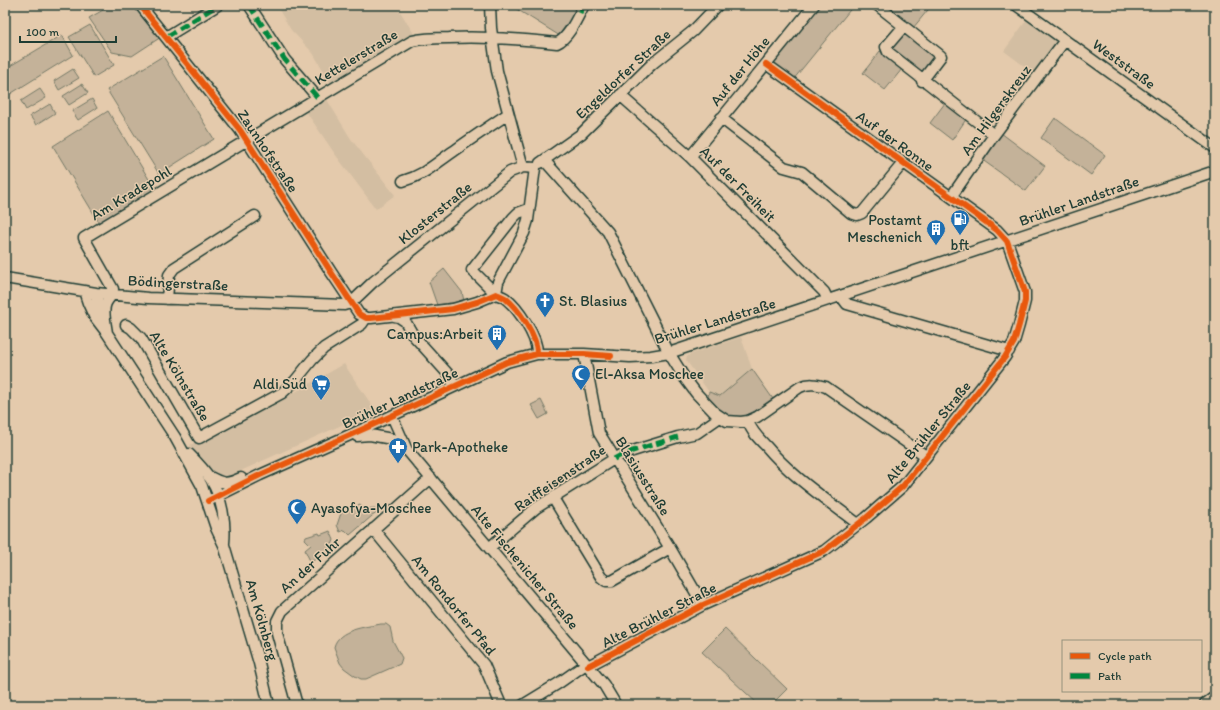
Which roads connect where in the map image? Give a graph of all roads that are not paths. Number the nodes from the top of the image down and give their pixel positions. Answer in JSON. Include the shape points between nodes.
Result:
{"nodes":[{"id":1,"x":140,"y":5,"type":"edge"},
{"id":2,"x":218,"y":5,"type":"edge"},
{"id":3,"x":249,"y":5,"type":"edge"},
{"id":4,"x":490,"y":5,"type":"edge"},
{"id":5,"x":584,"y":5,"type":"edge"},
{"id":6,"x":718,"y":5,"type":"edge"},
{"id":7,"x":814,"y":5,"type":"edge"},
{"id":8,"x":877,"y":5,"type":"edge"},
{"id":9,"x":1016,"y":5,"type":"edge"},
{"id":10,"x":904,"y":26,"type":"junction"},
{"id":11,"x":166,"y":37,"type":"junction"},
{"id":12,"x":492,"y":38,"type":"junction"},
{"id":13,"x":1066,"y":40,"type":"junction"},
{"id":14,"x":766,"y":64,"type":"junction"},
{"id":15,"x":922,"y":80,"type":"junction"},
{"id":16,"x":620,"y":95,"type":"junction"},
{"id":17,"x":318,"y":98,"type":"junction"},
{"id":18,"x":508,"y":114,"type":"junction"},
{"id":19,"x":722,"y":118,"type":"junction"},
{"id":20,"x":994,"y":135,"type":"junction"},
{"id":21,"x":247,"y":140,"type":"junction"},
{"id":22,"x":1215,"y":148,"type":"edge"},
{"id":23,"x":690,"y":157,"type":"junction"},
{"id":24,"x":544,"y":160,"type":"junction"},
{"id":25,"x":903,"y":163,"type":"junction"},
{"id":26,"x":523,"y":167,"type":"junction"},
{"id":27,"x":535,"y":168,"type":"junction"},
{"id":28,"x":1215,"y":171,"type":"edge"},
{"id":29,"x":403,"y":180,"type":"dead end"},
{"id":30,"x":951,"y":197,"type":"junction"},
{"id":31,"x":529,"y":209,"type":"junction"},
{"id":32,"x":255,"y":216,"type":"dead end"},
{"id":33,"x":1007,"y":241,"type":"junction"},
{"id":34,"x":5,"y":278,"type":"edge"},
{"id":35,"x":84,"y":291,"type":"junction"},
{"id":36,"x":96,"y":293,"type":"junction"},
{"id":37,"x":113,"y":294,"type":"junction"},
{"id":38,"x":496,"y":294,"type":"junction"},
{"id":39,"x":841,"y":296,"type":"junction"},
{"id":40,"x":167,"y":298,"type":"junction"},
{"id":41,"x":828,"y":300,"type":"junction"},
{"id":42,"x":351,"y":303,"type":"junction"},
{"id":43,"x":417,"y":313,"type":"junction"},
{"id":44,"x":394,"y":316,"type":"junction"},
{"id":45,"x":366,"y":318,"type":"junction"},
{"id":46,"x":126,"y":325,"type":"dead end"},
{"id":47,"x":409,"y":328,"type":"junction"},
{"id":48,"x":107,"y":333,"type":"junction"},
{"id":49,"x":1009,"y":351,"type":"junction"},
{"id":50,"x":669,"y":353,"type":"junction"},
{"id":51,"x":537,"y":354,"type":"junction"},
{"id":52,"x":584,"y":354,"type":"junction"},
{"id":53,"x":455,"y":386,"type":"junction"},
{"id":54,"x":392,"y":416,"type":"junction"},
{"id":55,"x":720,"y":417,"type":"junction"},
{"id":56,"x":748,"y":421,"type":"junction"},
{"id":57,"x":379,"y":422,"type":"junction"},
{"id":58,"x":174,"y":437,"type":"junction"},
{"id":59,"x":347,"y":437,"type":"junction"},
{"id":60,"x":392,"y":439,"type":"junction"},
{"id":61,"x":407,"y":450,"type":"junction"},
{"id":62,"x":926,"y":456,"type":"junction"},
{"id":63,"x":614,"y":459,"type":"junction"},
{"id":64,"x":260,"y":475,"type":"junction"},
{"id":65,"x":208,"y":476,"type":"junction"},
{"id":66,"x":431,"y":478,"type":"junction"},
{"id":67,"x":218,"y":496,"type":"junction"},
{"id":68,"x":553,"y":498,"type":"junction"},
{"id":69,"x":208,"y":501,"type":"junction"},
{"id":70,"x":858,"y":524,"type":"junction"},
{"id":71,"x":373,"y":529,"type":"junction"},
{"id":72,"x":224,"y":545,"type":"junction"},
{"id":73,"x":489,"y":548,"type":"junction"},
{"id":74,"x":670,"y":548,"type":"junction"},
{"id":75,"x":703,"y":605,"type":"junction"},
{"id":76,"x":587,"y":665,"type":"junction"},
{"id":77,"x":1215,"y":699,"type":"edge"},
{"id":78,"x":268,"y":705,"type":"edge"},
{"id":79,"x":297,"y":705,"type":"edge"},
{"id":80,"x":502,"y":705,"type":"edge"},
{"id":81,"x":524,"y":705,"type":"edge"},
{"id":82,"x":616,"y":705,"type":"edge"},
{"id":83,"x":1207,"y":705,"type":"edge"}],
"edges":[{"from":1,"to":11,"type":"street","name":"Zaunhofstraße"},
{"from":2,"to":11,"type":"street"},
{"from":3,"to":17,"type":"street","via":[[285,60]]},
{"from":4,"to":12,"type":"street"},
{"from":5,"to":12,"type":"street","name":"Kettelerstraße","via":[[570,31],[560,42]]},
{"from":6,"to":16,"type":"street","name":"Engeldorfer Straße","via":[[693,31],[652,64]]},
{"from":7,"to":14,"type":"street","name":"Auf der Höhe"},
{"from":8,"to":10,"type":"street"},
{"from":9,"to":13,"type":"street","name":"Weststraße"},
{"from":10,"to":15,"type":"street","via":[[886,50]]},
{"from":10,"to":15,"type":"street","via":[[941,56]]},
{"from":11,"to":21,"type":"street","name":"Zaunhofstraße"},
{"from":12,"to":17,"type":"street","name":"Kettelerstraße","via":[[481,36],[412,41]]},
{"from":12,"to":18,"type":"street"},
{"from":13,"to":20,"type":"street","name":"Am Hilgerskreuz"},
{"from":13,"to":22,"type":"street","name":"Weststraße"},
{"from":14,"to":19,"type":"street","name":"Auf der Höhe"},
{"from":14,"to":25,"type":"street","name":"Auf der Ronne"},
{"from":15,"to":20,"type":"street"},
{"from":16,"to":23,"type":"street","name":"Auf der Freiheit"},
{"from":16,"to":24,"type":"street","name":"Engeldorfer Straße","via":[[581,134]]},
{"from":17,"to":21,"type":"street","name":"Kettelerstraße"},
{"from":18,"to":26,"type":"street"},
{"from":18,"to":29,"type":"street","via":[[425,172]]},
{"from":19,"to":23,"type":"street","name":"Auf der Höhe"},
{"from":19,"to":25,"type":"street","via":[[784,167],[802,172],[851,213],[857,215],[862,213]]},
{"from":20,"to":30,"type":"street","name":"Am Hilgerskreuz"},
{"from":21,"to":37,"type":"street","name":"Am Kradepohl","via":[[87,237],[113,289]]},
{"from":21,"to":42,"type":"street","name":"Zaunhofstraße"},
{"from":23,"to":41,"type":"street","name":"Auf der Freiheit","via":[[824,292]]},
{"from":24,"to":27,"type":"street"},
{"from":24,"to":50,"type":"street","via":[[608,232]]},
{"from":25,"to":30,"type":"street","name":"Auf der Ronne"},
{"from":26,"to":27,"type":"street"},
{"from":26,"to":42,"type":"street","name":"Klosterstraße","via":[[510,172]]},
{"from":27,"to":31,"type":"street"},
{"from":28,"to":33,"type":"street","name":"Brühler Landstraße"},
{"from":30,"to":33,"type":"street","name":"Auf der Ronne","via":[[997,230]]},
{"from":31,"to":38,"type":"street","via":[[524,233],[498,282]]},
{"from":31,"to":38,"type":"street","via":[[513,218],[472,270]]},
{"from":32,"to":40,"type":"street","via":[[174,268],[170,275]]},
{"from":33,"to":39,"type":"street","name":"Brühler Landstraße"},
{"from":33,"to":49,"type":"street","name":"Alte Brühler Straße","via":[[1025,292],[1019,325]]},
{"from":34,"to":35,"type":"street","name":"Bödingerstraße"},
{"from":35,"to":36,"type":"street","name":"Bödingerstraße"},
{"from":35,"to":48,"type":"street","name":"Am Kölnberg","via":[[94,316]]},
{"from":36,"to":37,"type":"street","name":"Bödingerstraße"},
{"from":36,"to":48,"type":"street","name":"Am Kölnberg"},
{"from":37,"to":40,"type":"street","name":"Bödingerstraße"},
{"from":37,"to":48,"type":"street","name":"Am Kölnberg","via":[[106,304],[104,314]]},
{"from":38,"to":43,"type":"street","via":[[453,309]]},
{"from":38,"to":51,"type":"street","via":[[504,297],[528,325],[537,347]]},
{"from":39,"to":41,"type":"street","name":"Brühler Landstraße"},
{"from":39,"to":49,"type":"street","via":[[848,304]]},
{"from":40,"to":42,"type":"street","name":"Bödingerstraße","via":[[344,306]]},
{"from":41,"to":50,"type":"street","name":"Brühler Landstraße"},
{"from":42,"to":45,"type":"street","name":"Zaunhofstraße","via":[[359,314]]},
{"from":43,"to":44,"type":"street"},
{"from":43,"to":47,"type":"street","via":[[410,320]]},
{"from":44,"to":45,"type":"street"},
{"from":44,"to":47,"type":"street","via":[[402,319]]},
{"from":45,"to":46,"type":"street","name":"Alte Kölnstraße","via":[[362,324],[324,348],[282,393],[199,438],[141,338]]},
{"from":47,"to":53,"type":"street","via":[[449,375]]},
{"from":48,"to":58,"type":"street","name":"Am Kölnberg"},
{"from":49,"to":62,"type":"street","name":"Alte Brühler Straße"},
{"from":50,"to":52,"type":"street","name":"Brühler Landstraße","via":[[630,357]]},
{"from":50,"to":55,"type":"street","via":[[696,393]]},
{"from":51,"to":52,"type":"street","name":"Brühler Landstraße"},
{"from":51,"to":53,"type":"street","name":"Brühler Landstraße","via":[[507,362]]},
{"from":52,"to":63,"type":"street","name":"Blasiusstraße","via":[[599,433]]},
{"from":53,"to":54,"type":"street","name":"Brühler Landstraße"},
{"from":54,"to":57,"type":"street","name":"Brühler Landstraße"},
{"from":54,"to":61,"type":"street"},
{"from":55,"to":56,"type":"street","via":[[734,422]]},
{"from":55,"to":63,"type":"street","name":"Raiffeisenstraße","via":[[697,433],[623,454]]},
{"from":56,"to":62,"type":"street","via":[[800,387],[817,384],[826,387]]},
{"from":56,"to":70,"type":"street","via":[[760,440],[788,470]]},
{"from":57,"to":59,"type":"street","name":"Brühler Landstraße"},
{"from":57,"to":60,"type":"street"},
{"from":58,"to":65,"type":"street","name":"Am Kölnberg"},
{"from":58,"to":69,"type":"street","name":"Am Kölnberg"},
{"from":59,"to":60,"type":"street","via":[[370,435]]},
{"from":59,"to":64,"type":"street","name":"Brühler Landstraße"},
{"from":60,"to":61,"type":"street"},
{"from":61,"to":66,"type":"street","name":"Alte Fischenicher Straße"},
{"from":62,"to":70,"type":"street","name":"Alte Brühler Straße","via":[[914,474],[895,494]]},
{"from":63,"to":68,"type":"street","name":"Raiffeisenstraße"},
{"from":63,"to":74,"type":"street","name":"Blasiusstraße"},
{"from":64,"to":65,"type":"street","via":[[250,474],[225,484]]},
{"from":64,"to":67,"type":"street","name":"Brühler Landstraße"},
{"from":65,"to":67,"type":"street","name":"Am Kölnberg"},
{"from":66,"to":71,"type":"street","name":"An der Fuhr"},
{"from":66,"to":73,"type":"street","name":"Alte Fischenicher Straße"},
{"from":67,"to":69,"type":"street","name":"Brühler Landstraße"},
{"from":67,"to":72,"type":"street","name":"Am Kölnberg","via":[[225,531]]},
{"from":68,"to":73,"type":"street","name":"Raiffeisenstraße","via":[[536,508]]},
{"from":68,"to":74,"type":"street","via":[[606,581]]},
{"from":69,"to":72,"type":"street","name":"Am Kölnberg"},
{"from":70,"to":75,"type":"street","name":"Alte Brühler Straße","via":[[824,551]]},
{"from":71,"to":79,"type":"street","name":"An der Fuhr","via":[[288,604],[277,621],[277,633]]},
{"from":71,"to":80,"type":"street","name":"Am Rondorfer Pfad","via":[[484,665]]},
{"from":72,"to":78,"type":"street","name":"Am Kölnberg","via":[[259,663]]},
{"from":73,"to":76,"type":"street","name":"Alte Fischenicher Straße"},
{"from":74,"to":75,"type":"street","name":"Blasiusstraße"},
{"from":75,"to":76,"type":"street","name":"Alte Brühler Straße"},
{"from":76,"to":81,"type":"street","name":"Alte Brühler Straße"},
{"from":76,"to":82,"type":"street","name":"Alte Fischenicher Straße","via":[[604,685]]},
{"from":77,"to":83,"type":"highway"}]}
